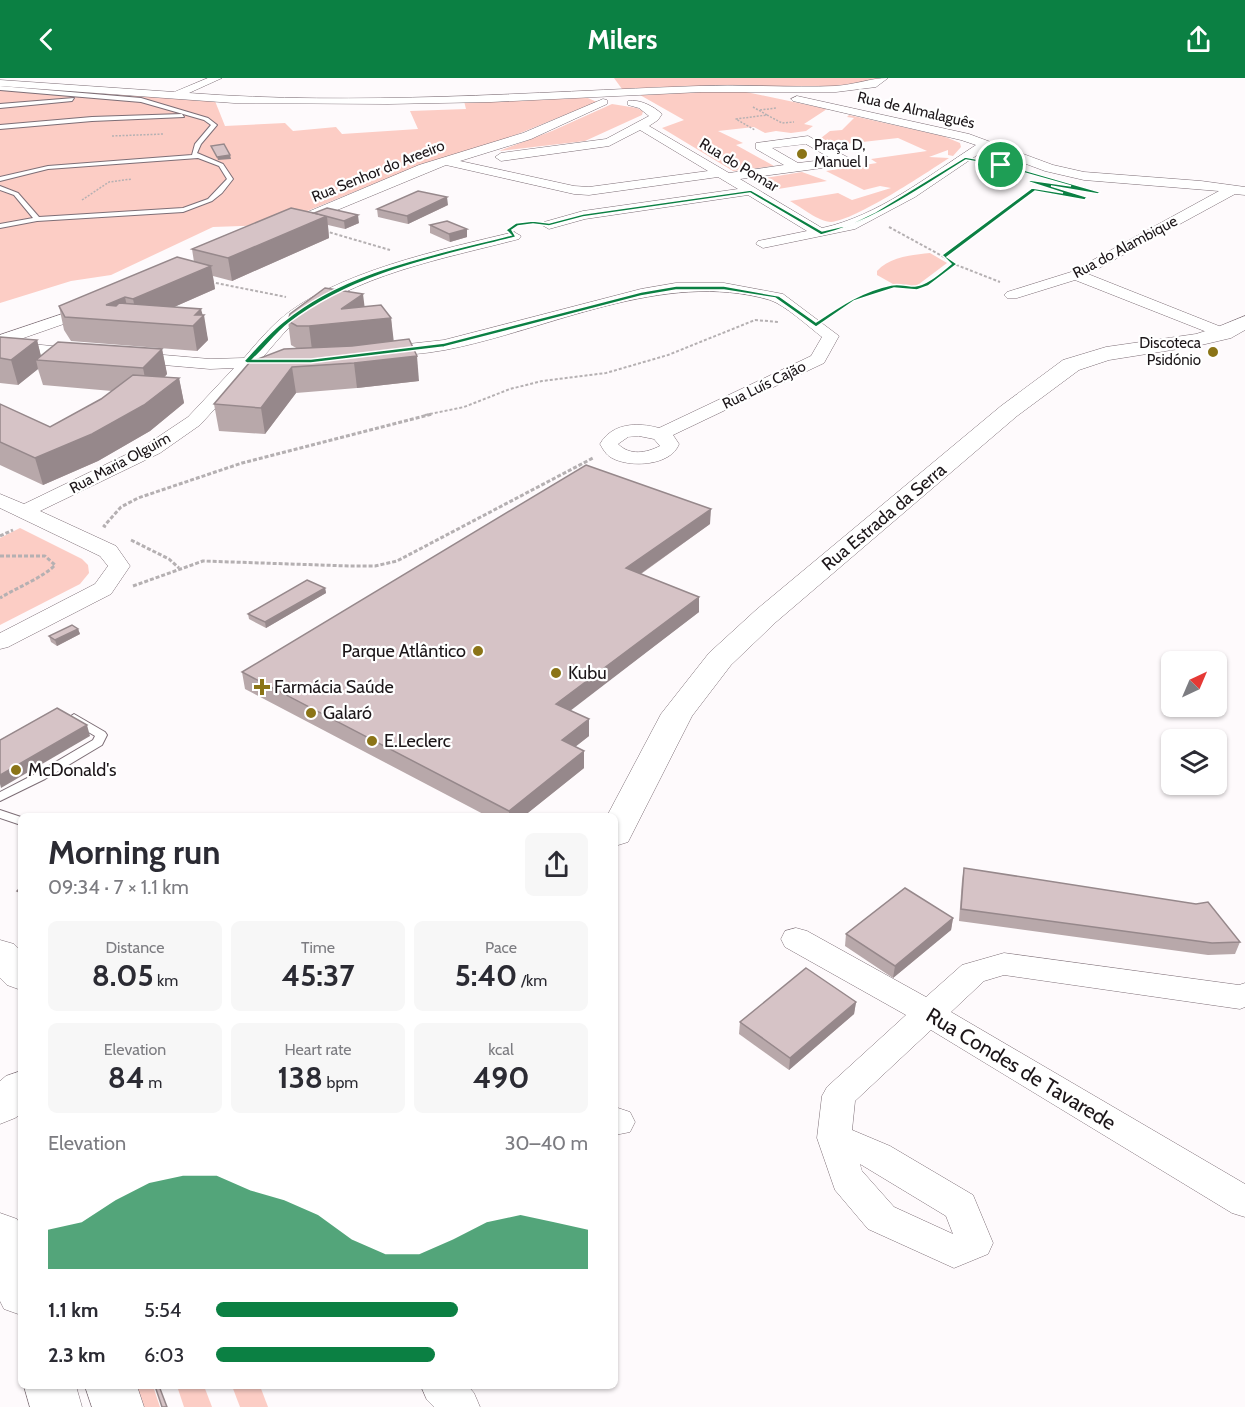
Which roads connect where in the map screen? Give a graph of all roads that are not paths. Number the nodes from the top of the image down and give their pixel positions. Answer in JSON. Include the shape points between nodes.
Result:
{"nodes":[{"id":1,"x":217,"y":78,"type":"edge"},
{"id":2,"x":883,"y":78,"type":"edge"},
{"id":3,"x":0,"y":86,"type":"edge"},
{"id":4,"x":756,"y":90,"type":"junction"},
{"id":5,"x":584,"y":94,"type":"junction"},
{"id":6,"x":172,"y":96,"type":"junction"},
{"id":7,"x":106,"y":97,"type":"junction"},
{"id":8,"x":633,"y":97,"type":"junction"},
{"id":9,"x":603,"y":102,"type":"junction"},
{"id":10,"x":0,"y":106,"type":"edge"},
{"id":11,"x":843,"y":110,"type":"junction"},
{"id":12,"x":195,"y":116,"type":"junction"},
{"id":13,"x":830,"y":120,"type":"dead end"},
{"id":14,"x":641,"y":126,"type":"junction"},
{"id":15,"x":0,"y":127,"type":"edge"},
{"id":16,"x":656,"y":136,"type":"junction"},
{"id":17,"x":609,"y":142,"type":"junction"},
{"id":18,"x":986,"y":144,"type":"junction"},
{"id":19,"x":474,"y":153,"type":"junction"},
{"id":20,"x":198,"y":156,"type":"junction"},
{"id":21,"x":446,"y":161,"type":"junction"},
{"id":22,"x":796,"y":168,"type":"junction"},
{"id":23,"x":725,"y":175,"type":"junction"},
{"id":24,"x":403,"y":177,"type":"junction"},
{"id":25,"x":0,"y":179,"type":"edge"},
{"id":26,"x":426,"y":183,"type":"dead end"},
{"id":27,"x":0,"y":188,"type":"edge"},
{"id":28,"x":1239,"y":190,"type":"edge"},
{"id":29,"x":751,"y":191,"type":"junction"},
{"id":30,"x":348,"y":200,"type":"junction"},
{"id":31,"x":377,"y":204,"type":"dead end"},
{"id":32,"x":40,"y":219,"type":"junction"},
{"id":33,"x":549,"y":225,"type":"junction"},
{"id":34,"x":0,"y":226,"type":"edge"},
{"id":35,"x":292,"y":226,"type":"edge"},
{"id":36,"x":524,"y":227,"type":"junction"},
{"id":37,"x":821,"y":233,"type":"junction"},
{"id":38,"x":763,"y":244,"type":"dead end"},
{"id":39,"x":1076,"y":275,"type":"junction"},
{"id":40,"x":1018,"y":293,"type":"road end"},
{"id":41,"x":106,"y":303,"type":"edge"},
{"id":42,"x":1234,"y":327,"type":"edge"},
{"id":43,"x":0,"y":344,"type":"edge"},
{"id":44,"x":366,"y":354,"type":"edge"},
{"id":45,"x":247,"y":361,"type":"junction"},
{"id":46,"x":300,"y":361,"type":"edge"},
{"id":47,"x":661,"y":434,"type":"junction"},
{"id":48,"x":0,"y":500,"type":"edge"},
{"id":49,"x":25,"y":511,"type":"junction"},
{"id":50,"x":0,"y":642,"type":"edge"},
{"id":51,"x":60,"y":714,"type":"edge"},
{"id":52,"x":0,"y":797,"type":"edge"},
{"id":53,"x":0,"y":814,"type":"edge"},
{"id":54,"x":18,"y":820,"type":"edge"},
{"id":55,"x":618,"y":828,"type":"edge"},
{"id":56,"x":796,"y":939,"type":"dead end"},
{"id":57,"x":0,"y":954,"type":"edge"},
{"id":58,"x":18,"y":972,"type":"edge"},
{"id":59,"x":1245,"y":995,"type":"edge"},
{"id":60,"x":928,"y":1013,"type":"junction"},
{"id":61,"x":834,"y":1138,"type":"dead end"},
{"id":62,"x":1245,"y":1202,"type":"edge"},
{"id":63,"x":0,"y":1234,"type":"edge"},
{"id":64,"x":18,"y":1283,"type":"edge"},
{"id":65,"x":51,"y":1389,"type":"edge"},
{"id":66,"x":112,"y":1389,"type":"edge"},
{"id":67,"x":444,"y":1389,"type":"edge"},
{"id":68,"x":56,"y":1407,"type":"edge"},
{"id":69,"x":118,"y":1407,"type":"edge"},
{"id":70,"x":460,"y":1407,"type":"edge"}],
"edges":[{"from":1,"to":6,"type":"street"},
{"from":2,"to":4,"type":"street","via":[[872,85],[836,89]]},
{"from":3,"to":6,"type":"street"},
{"from":3,"to":7,"type":"lane"},
{"from":4,"to":8,"type":"street"},
{"from":4,"to":11,"type":"street","name":"Rua de Almalaguês"},
{"from":5,"to":6,"type":"street","via":[[388,100]]},
{"from":5,"to":8,"type":"street"},
{"from":5,"to":9,"type":"street"},
{"from":7,"to":10,"type":"lane"},
{"from":7,"to":12,"type":"lane","via":[[141,100]]},
{"from":8,"to":9,"type":"street","name":"Rua Senhor do Areeiro"},
{"from":8,"to":14,"type":"street","via":[[656,114]]},
{"from":9,"to":19,"type":"street","name":"Rua Senhor do Areeiro","via":[[527,136]]},
{"from":11,"to":13,"type":"street"},
{"from":11,"to":18,"type":"street","name":"Rua de Almalaguês"},
{"from":12,"to":15,"type":"lane"},
{"from":12,"to":20,"type":"lane","via":[[214,125],[198,144],[194,154]]},
{"from":14,"to":16,"type":"street","name":"Rua do Pomar"},
{"from":14,"to":17,"type":"street"},
{"from":16,"to":17,"type":"street"},
{"from":16,"to":23,"type":"street","name":"Rua do Pomar"},
{"from":17,"to":19,"type":"street","via":[[501,156]]},
{"from":18,"to":28,"type":"street","name":"Rua de Almalaguês","via":[[1049,168],[1084,176]]},
{"from":18,"to":37,"type":"street","via":[[910,195],[849,226]]},
{"from":19,"to":21,"type":"street","name":"Rua Senhor do Areeiro"},
{"from":20,"to":25,"type":"lane","via":[[56,166]]},
{"from":20,"to":32,"type":"lane","via":[[221,165],[231,179],[218,197],[199,206]]},
{"from":21,"to":23,"type":"street","via":[[589,191]]},
{"from":21,"to":24,"type":"street","name":"Rua Senhor do Areeiro"},
{"from":22,"to":22,"type":"street","via":[[845,161],[812,136],[760,146]]},
{"from":22,"to":23,"type":"street"},
{"from":23,"to":29,"type":"street","name":"Rua do Pomar"},
{"from":24,"to":26,"type":"street"},
{"from":24,"to":30,"type":"street","name":"Rua Senhor do Areeiro"},
{"from":27,"to":32,"type":"lane","via":[[16,194]]},
{"from":28,"to":39,"type":"street","name":"Rua do Alambique"},
{"from":29,"to":33,"type":"street","via":[[583,215]]},
{"from":29,"to":37,"type":"street","name":"Rua do Pomar"},
{"from":30,"to":31,"type":"street"},
{"from":30,"to":35,"type":"street","name":"Rua Senhor do Areeiro"},
{"from":32,"to":34,"type":"lane"},
{"from":33,"to":36,"type":"street"},
{"from":33,"to":36,"type":"street","via":[[553,233],[535,238]]},
{"from":36,"to":45,"type":"street","name":"Rua Maria Olguim","via":[[359,281],[285,323]]},
{"from":37,"to":38,"type":"street"},
{"from":39,"to":40,"type":"street","name":"Rua do Alambique"},
{"from":39,"to":42,"type":"street"},
{"from":41,"to":43,"type":"street"},
{"from":42,"to":55,"type":"street","name":"Rua Estrada da Serra","via":[[1197,340],[1106,354],[1071,365],[1009,411],[720,659],[677,714]]},
{"from":43,"to":45,"type":"street","via":[[210,363]]},
{"from":44,"to":47,"type":"street","name":"Rua Luís Cajão","via":[[444,345],[676,288],[724,288],[777,297],[831,336],[818,359]]},
{"from":45,"to":46,"type":"street"},
{"from":45,"to":49,"type":"street","name":"Rua Maria Olguim","via":[[223,393],[194,421],[153,449]]},
{"from":47,"to":47,"type":"street","via":[[639,430],[618,434],[609,444],[627,457],[651,457],[668,449],[670,444]]},
{"from":48,"to":49,"type":"street"},
{"from":49,"to":50,"type":"street","via":[[108,551],[118,566],[103,589]]},
{"from":51,"to":52,"type":"lane","via":[[101,735],[98,742]]},
{"from":53,"to":54,"type":"lane"},
{"from":56,"to":60,"type":"street","name":"Rua Condes de Tavarede"},
{"from":57,"to":58,"type":"street"},
{"from":59,"to":60,"type":"street","via":[[1005,964],[973,973]]},
{"from":60,"to":61,"type":"street","via":[[839,1096]]},
{"from":60,"to":62,"type":"street","name":"Rua Condes de Tavarede"},
{"from":63,"to":64,"type":"street"},
{"from":65,"to":68,"type":"street"},
{"from":66,"to":69,"type":"street"},
{"from":67,"to":70,"type":"street"}]}
